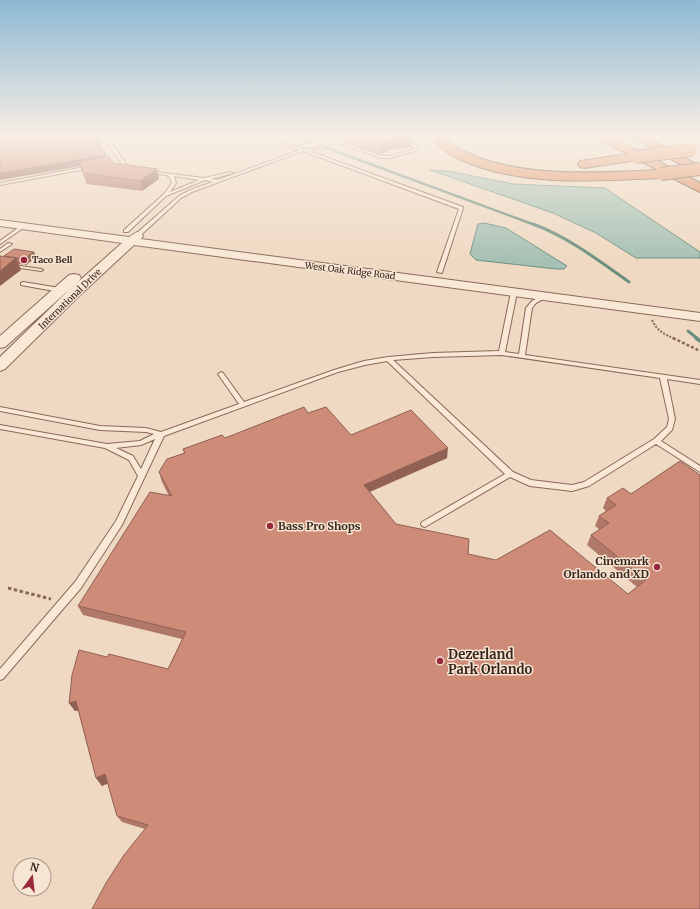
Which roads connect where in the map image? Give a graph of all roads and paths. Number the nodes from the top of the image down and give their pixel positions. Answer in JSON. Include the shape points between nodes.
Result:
{"nodes":[{"id":1,"x":36,"y":177,"type":"edge"},
{"id":2,"x":172,"y":177,"type":"edge"},
{"id":3,"x":193,"y":177,"type":"edge"},
{"id":4,"x":212,"y":177,"type":"edge"},
{"id":5,"x":229,"y":177,"type":"edge"},
{"id":6,"x":378,"y":177,"type":"edge"},
{"id":7,"x":680,"y":177,"type":"edge"},
{"id":8,"x":683,"y":177,"type":"edge"},
{"id":9,"x":205,"y":179,"type":"junction"},
{"id":10,"x":220,"y":181,"type":"junction"},
{"id":11,"x":0,"y":184,"type":"edge"},
{"id":12,"x":700,"y":188,"type":"edge"},
{"id":13,"x":165,"y":195,"type":"junction"},
{"id":14,"x":0,"y":214,"type":"edge"},
{"id":15,"x":0,"y":223,"type":"edge"},
{"id":16,"x":24,"y":226,"type":"junction"},
{"id":17,"x":128,"y":236,"type":"junction"},
{"id":18,"x":0,"y":243,"type":"edge"},
{"id":19,"x":10,"y":244,"type":"dead end"},
{"id":20,"x":0,"y":251,"type":"edge"},
{"id":21,"x":0,"y":264,"type":"edge"},
{"id":22,"x":41,"y":270,"type":"dead end"},
{"id":23,"x":440,"y":272,"type":"junction"},
{"id":24,"x":24,"y":284,"type":"dead end"},
{"id":25,"x":60,"y":290,"type":"junction"},
{"id":26,"x":547,"y":291,"type":"junction"},
{"id":27,"x":514,"y":292,"type":"junction"},
{"id":28,"x":700,"y":305,"type":"edge"},
{"id":29,"x":652,"y":316,"type":"dead end"},
{"id":30,"x":700,"y":317,"type":"edge"},
{"id":31,"x":0,"y":344,"type":"edge"},
{"id":32,"x":700,"y":351,"type":"edge"},
{"id":33,"x":502,"y":353,"type":"junction"},
{"id":34,"x":522,"y":356,"type":"junction"},
{"id":35,"x":388,"y":359,"type":"junction"},
{"id":36,"x":0,"y":366,"type":"edge"},
{"id":37,"x":221,"y":374,"type":"dead end"},
{"id":38,"x":663,"y":377,"type":"junction"},
{"id":39,"x":700,"y":382,"type":"edge"},
{"id":40,"x":243,"y":405,"type":"junction"},
{"id":41,"x":0,"y":409,"type":"edge"},
{"id":42,"x":0,"y":427,"type":"edge"},
{"id":43,"x":161,"y":434,"type":"junction"},
{"id":44,"x":656,"y":440,"type":"junction"},
{"id":45,"x":107,"y":446,"type":"junction"},
{"id":46,"x":700,"y":469,"type":"edge"},
{"id":47,"x":510,"y":474,"type":"junction"},
{"id":48,"x":141,"y":475,"type":"junction"},
{"id":49,"x":425,"y":524,"type":"dead end"},
{"id":50,"x":8,"y":588,"type":"dead end"},
{"id":51,"x":51,"y":600,"type":"dead end"},
{"id":52,"x":0,"y":676,"type":"edge"}],
"edges":[{"from":1,"to":11,"type":"lane"},
{"from":2,"to":13,"type":"lane","via":[[174,183]]},
{"from":3,"to":9,"type":"lane"},
{"from":4,"to":9,"type":"lane"},
{"from":5,"to":10,"type":"lane"},
{"from":6,"to":23,"type":"lane","via":[[461,208]]},
{"from":7,"to":12,"type":"highway"},
{"from":8,"to":12,"type":"highway"},
{"from":9,"to":10,"type":"lane"},
{"from":9,"to":13,"type":"lane"},
{"from":10,"to":17,"type":"lane","via":[[180,197]]},
{"from":13,"to":17,"type":"lane"},
{"from":14,"to":17,"type":"street","name":"West Oak Ridge Road"},
{"from":15,"to":16,"type":"street","name":"West Oak Ridge Road"},
{"from":16,"to":17,"type":"street","name":"West Oak Ridge Road"},
{"from":16,"to":18,"type":"lane"},
{"from":17,"to":23,"type":"street","name":"West Oak Ridge Road"},
{"from":17,"to":25,"type":"street","name":"International Drive"},
{"from":17,"to":27,"type":"street","name":"West Oak Ridge Road"},
{"from":17,"to":36,"type":"street","name":"International Drive","via":[[74,294]]},
{"from":19,"to":20,"type":"lane"},
{"from":21,"to":22,"type":"lane"},
{"from":23,"to":26,"type":"street","name":"West Oak Ridge Road"},
{"from":24,"to":25,"type":"lane"},
{"from":25,"to":31,"type":"street","name":"International Drive"},
{"from":26,"to":27,"type":"street","name":"West Oak Ridge Road"},
{"from":26,"to":28,"type":"street","name":"West Oak Ridge Road"},
{"from":26,"to":30,"type":"street","name":"West Oak Ridge Road"},
{"from":26,"to":34,"type":"lane","via":[[529,308]]},
{"from":27,"to":33,"type":"lane"},
{"from":29,"to":32,"type":"path","via":[[655,327],[660,332]]},
{"from":33,"to":34,"type":"lane"},
{"from":33,"to":35,"type":"lane"},
{"from":34,"to":38,"type":"lane"},
{"from":35,"to":40,"type":"lane","via":[[336,371]]},
{"from":35,"to":47,"type":"lane"},
{"from":37,"to":40,"type":"lane"},
{"from":38,"to":39,"type":"lane"},
{"from":38,"to":44,"type":"lane","via":[[672,419],[670,428]]},
{"from":40,"to":43,"type":"lane"},
{"from":41,"to":43,"type":"lane","via":[[100,428],[146,430]]},
{"from":42,"to":45,"type":"lane"},
{"from":43,"to":45,"type":"lane","via":[[141,443]]},
{"from":43,"to":48,"type":"lane"},
{"from":44,"to":46,"type":"lane"},
{"from":44,"to":47,"type":"lane","via":[[586,484],[572,488],[530,483]]},
{"from":45,"to":48,"type":"lane","via":[[130,458]]},
{"from":47,"to":49,"type":"lane"},
{"from":48,"to":52,"type":"lane","via":[[119,523],[78,585]]},
{"from":50,"to":51,"type":"path"}]}
